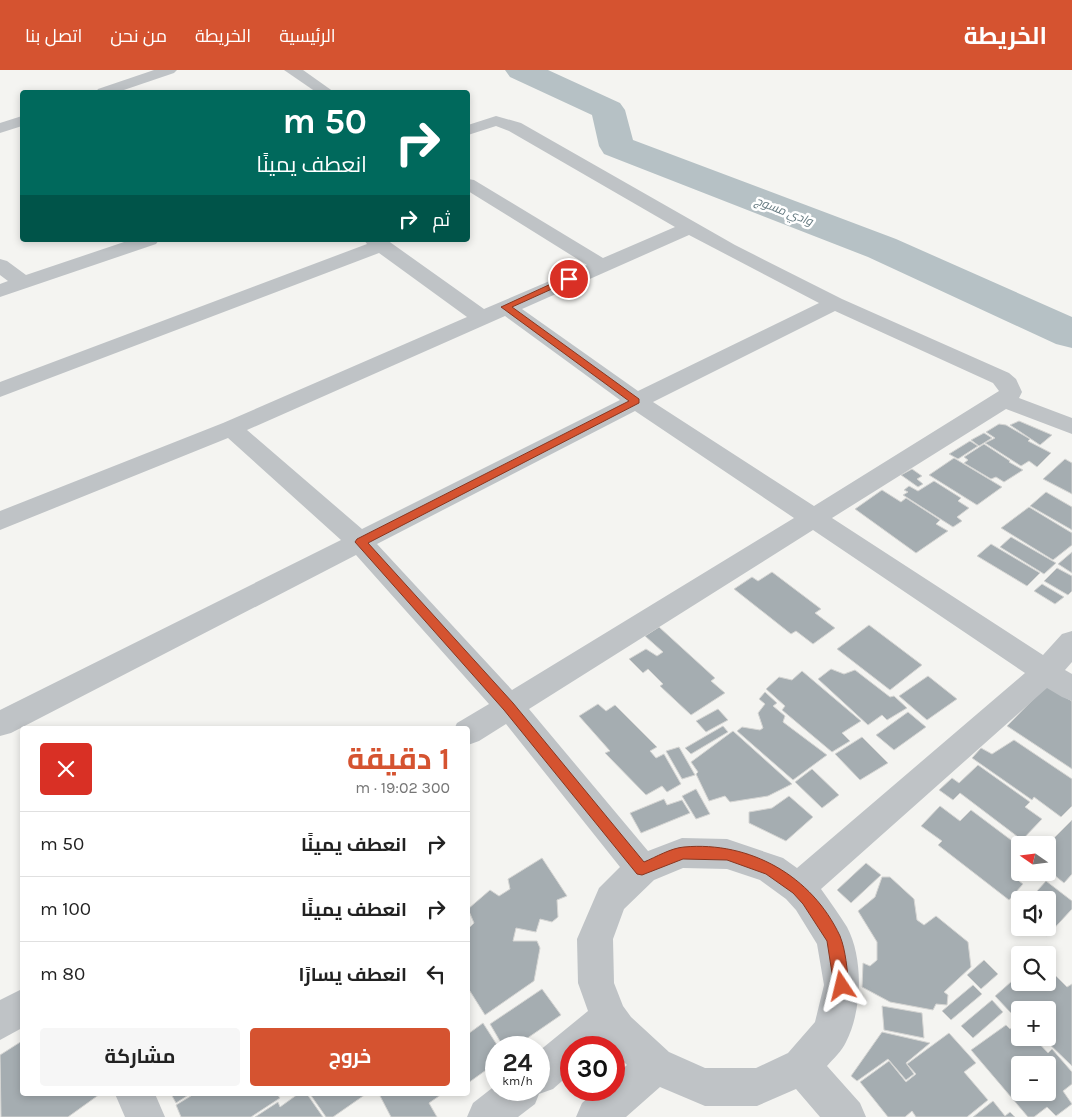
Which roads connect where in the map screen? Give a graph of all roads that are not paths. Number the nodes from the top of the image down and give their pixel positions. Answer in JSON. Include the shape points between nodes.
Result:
{"nodes":[{"id":1,"x":130,"y":70,"type":"edge"},
{"id":2,"x":169,"y":70,"type":"edge"},
{"id":3,"x":292,"y":70,"type":"edge"},
{"id":4,"x":144,"y":78,"type":"junction"},
{"id":5,"x":158,"y":88,"type":"dead end"},
{"id":6,"x":110,"y":90,"type":"edge"},
{"id":7,"x":323,"y":90,"type":"edge"},
{"id":8,"x":20,"y":122,"type":"edge"},
{"id":9,"x":0,"y":128,"type":"edge"},
{"id":10,"x":470,"y":129,"type":"edge"},
{"id":11,"x":470,"y":185,"type":"edge"},
{"id":12,"x":688,"y":228,"type":"junction"},
{"id":13,"x":143,"y":242,"type":"edge"},
{"id":14,"x":378,"y":242,"type":"edge"},
{"id":15,"x":601,"y":265,"type":"junction"},
{"id":16,"x":0,"y":266,"type":"edge"},
{"id":17,"x":23,"y":283,"type":"junction"},
{"id":18,"x":0,"y":291,"type":"edge"},
{"id":19,"x":835,"y":303,"type":"junction"},
{"id":20,"x":506,"y":307,"type":"junction"},
{"id":21,"x":481,"y":317,"type":"junction"},
{"id":22,"x":0,"y":390,"type":"edge"},
{"id":23,"x":1004,"y":400,"type":"junction"},
{"id":24,"x":636,"y":401,"type":"junction"},
{"id":25,"x":1072,"y":427,"type":"edge"},
{"id":26,"x":231,"y":428,"type":"junction"},
{"id":27,"x":812,"y":519,"type":"junction"},
{"id":28,"x":0,"y":521,"type":"edge"},
{"id":29,"x":360,"y":542,"type":"junction"},
{"id":30,"x":1072,"y":642,"type":"edge"},
{"id":31,"x":1047,"y":671,"type":"junction"},
{"id":32,"x":1072,"y":689,"type":"edge"},
{"id":33,"x":509,"y":706,"type":"junction"},
{"id":34,"x":0,"y":724,"type":"edge"},
{"id":35,"x":470,"y":731,"type":"edge"},
{"id":36,"x":642,"y":869,"type":"junction"},
{"id":37,"x":798,"y":888,"type":"junction"},
{"id":38,"x":20,"y":1008,"type":"edge"},
{"id":39,"x":609,"y":1018,"type":"junction"},
{"id":40,"x":0,"y":1021,"type":"edge"},
{"id":41,"x":587,"y":1036,"type":"edge"},
{"id":42,"x":560,"y":1058,"type":"edge"},
{"id":43,"x":550,"y":1066,"type":"edge"},
{"id":44,"x":655,"y":1066,"type":"junction"},
{"id":45,"x":802,"y":1067,"type":"junction"},
{"id":46,"x":136,"y":1096,"type":"edge"},
{"id":47,"x":507,"y":1101,"type":"edge"},
{"id":48,"x":144,"y":1117,"type":"edge"},
{"id":49,"x":488,"y":1117,"type":"edge"},
{"id":50,"x":596,"y":1117,"type":"edge"},
{"id":51,"x":846,"y":1117,"type":"edge"}],
"edges":[{"from":1,"to":4,"type":"street"},
{"from":2,"to":4,"type":"street"},
{"from":3,"to":7,"type":"street"},
{"from":4,"to":5,"type":"street"},
{"from":4,"to":6,"type":"street"},
{"from":8,"to":9,"type":"street"},
{"from":10,"to":12,"type":"street","via":[[496,121],[509,124]]},
{"from":11,"to":15,"type":"street"},
{"from":12,"to":15,"type":"street"},
{"from":12,"to":19,"type":"street"},
{"from":13,"to":17,"type":"street"},
{"from":14,"to":21,"type":"street"},
{"from":14,"to":22,"type":"street"},
{"from":15,"to":20,"type":"street"},
{"from":16,"to":17,"type":"street"},
{"from":17,"to":18,"type":"street"},
{"from":19,"to":23,"type":"street","via":[[1001,378],[1011,392]]},
{"from":19,"to":24,"type":"street"},
{"from":20,"to":21,"type":"street"},
{"from":20,"to":24,"type":"street"},
{"from":21,"to":26,"type":"street"},
{"from":23,"to":25,"type":"street"},
{"from":23,"to":27,"type":"street"},
{"from":24,"to":27,"type":"street"},
{"from":24,"to":29,"type":"street"},
{"from":26,"to":28,"type":"street"},
{"from":26,"to":29,"type":"street"},
{"from":27,"to":31,"type":"street"},
{"from":27,"to":33,"type":"street"},
{"from":29,"to":33,"type":"street"},
{"from":29,"to":34,"type":"street"},
{"from":30,"to":31,"type":"street"},
{"from":31,"to":32,"type":"street"},
{"from":31,"to":37,"type":"street"},
{"from":33,"to":35,"type":"street"},
{"from":33,"to":36,"type":"street"},
{"from":36,"to":37,"type":"street","via":[[682,853],[727,854],[771,869]]},
{"from":36,"to":39,"type":"street","via":[[611,899],[595,939],[596,984]]},
{"from":37,"to":45,"type":"street","via":[[834,939],[842,986],[832,1031]]},
{"from":38,"to":40,"type":"street"},
{"from":39,"to":41,"type":"street"},
{"from":39,"to":44,"type":"street"},
{"from":42,"to":43,"type":"street"},
{"from":44,"to":45,"type":"street","via":[[705,1088],[757,1087]]},
{"from":44,"to":50,"type":"street"},
{"from":45,"to":51,"type":"street"},
{"from":46,"to":48,"type":"street"},
{"from":47,"to":49,"type":"street"}]}
